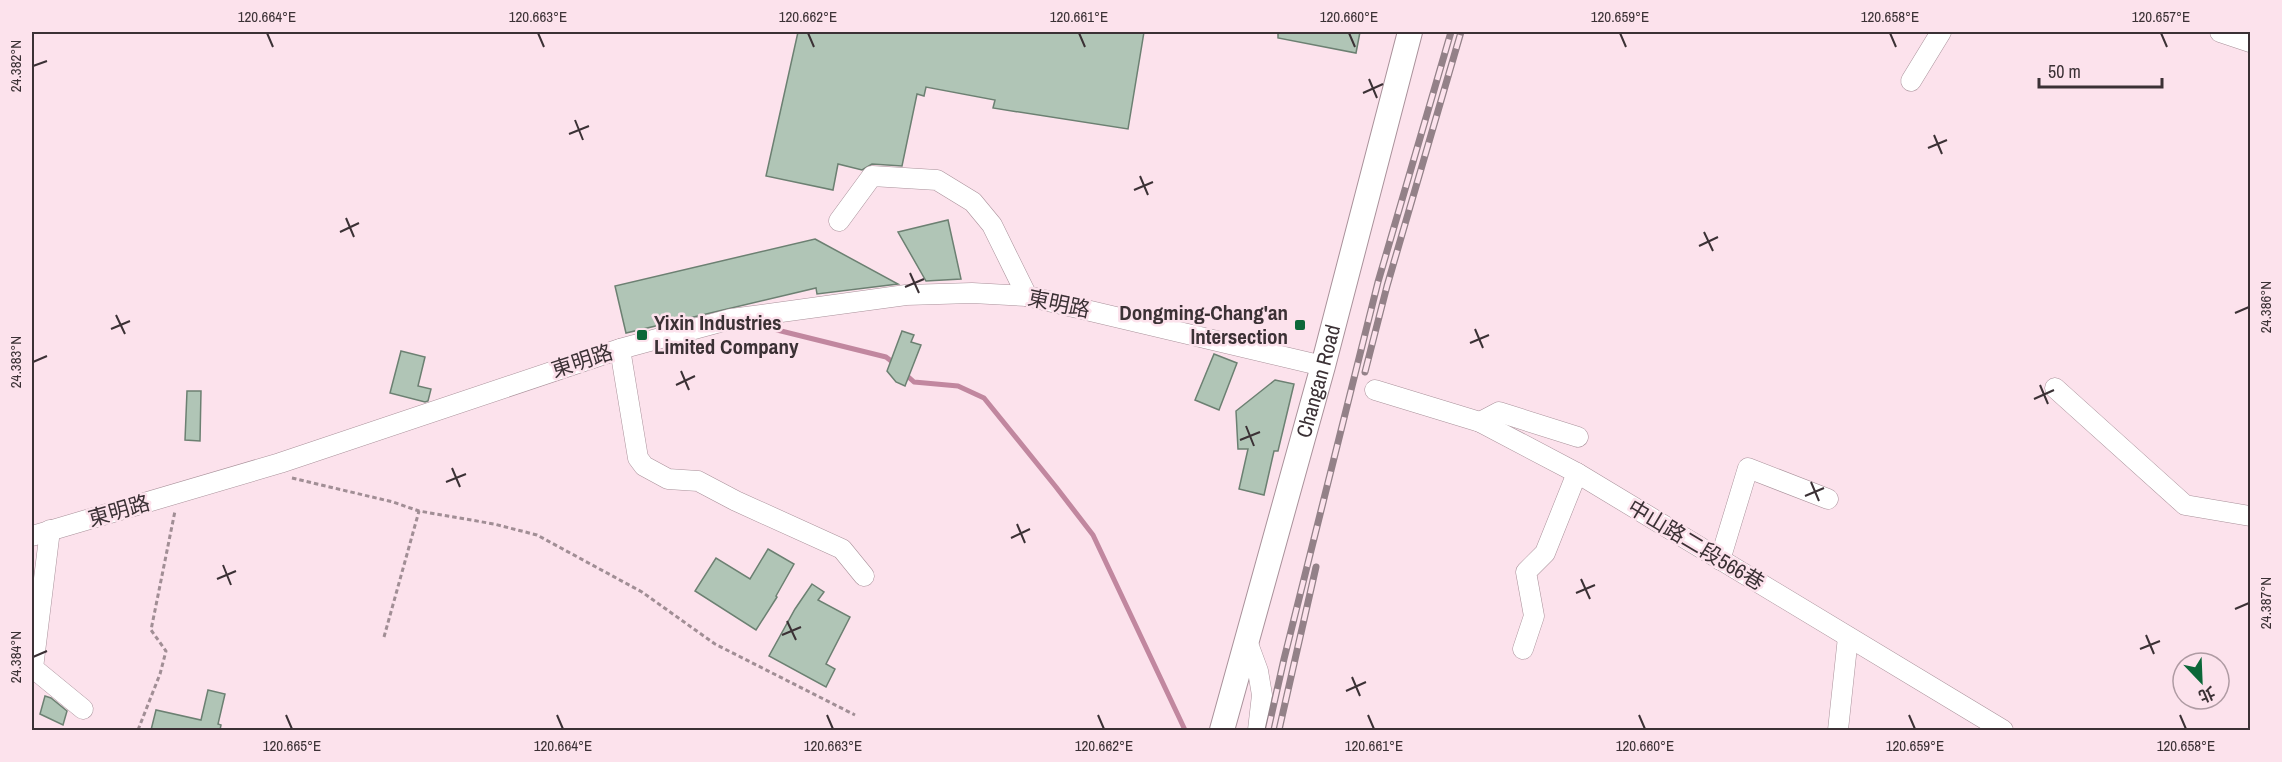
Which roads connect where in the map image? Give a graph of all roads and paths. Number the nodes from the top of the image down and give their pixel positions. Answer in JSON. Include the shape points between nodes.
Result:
{"nodes":[{"id":1,"x":1410,"y":32,"type":"edge"},
{"id":2,"x":1941,"y":32,"type":"edge"},
{"id":3,"x":2220,"y":32,"type":"edge"},
{"id":4,"x":2250,"y":42,"type":"edge"},
{"id":5,"x":1911,"y":81,"type":"dead end"},
{"id":6,"x":839,"y":220,"type":"dead end"},
{"id":7,"x":1027,"y":296,"type":"junction"},
{"id":8,"x":620,"y":349,"type":"junction"},
{"id":9,"x":1323,"y":366,"type":"junction"},
{"id":10,"x":2055,"y":388,"type":"dead end"},
{"id":11,"x":1375,"y":390,"type":"dead end"},
{"id":12,"x":1480,"y":422,"type":"junction"},
{"id":13,"x":1578,"y":437,"type":"dead end"},
{"id":14,"x":280,"y":463,"type":"junction"},
{"id":15,"x":1577,"y":473,"type":"junction"},
{"id":16,"x":178,"y":494,"type":"junction"},
{"id":17,"x":1828,"y":499,"type":"dead end"},
{"id":18,"x":419,"y":511,"type":"junction"},
{"id":19,"x":2250,"y":516,"type":"edge"},
{"id":20,"x":41,"y":533,"type":"edge"},
{"id":21,"x":1720,"y":560,"type":"junction"},
{"id":22,"x":864,"y":576,"type":"dead end"},
{"id":23,"x":384,"y":637,"type":"dead end"},
{"id":24,"x":1848,"y":637,"type":"junction"},
{"id":25,"x":1247,"y":641,"type":"junction"},
{"id":26,"x":1523,"y":649,"type":"dead end"},
{"id":27,"x":83,"y":709,"type":"dead end"},
{"id":28,"x":855,"y":715,"type":"dead end"},
{"id":29,"x":138,"y":730,"type":"edge"},
{"id":30,"x":1222,"y":730,"type":"edge"},
{"id":31,"x":1258,"y":730,"type":"edge"},
{"id":32,"x":1839,"y":730,"type":"edge"},
{"id":33,"x":2003,"y":730,"type":"edge"}],
"edges":[{"from":1,"to":9,"type":"main road","name":"Changan Road"},
{"from":2,"to":5,"type":"street"},
{"from":3,"to":4,"type":"street"},
{"from":6,"to":7,"type":"street","via":[[872,176],[937,180],[974,202],[992,225]]},
{"from":7,"to":8,"type":"street","name":"東明路","via":[[906,294],[731,319]]},
{"from":7,"to":9,"type":"street","name":"東明路"},
{"from":8,"to":14,"type":"street","name":"東明路"},
{"from":8,"to":22,"type":"street","via":[[638,458],[644,466],[668,479],[698,481],[842,549]]},
{"from":9,"to":25,"type":"main road","name":"Changan Road"},
{"from":10,"to":19,"type":"street","via":[[2185,505]]},
{"from":11,"to":12,"type":"street","name":"中山路二段566巷"},
{"from":12,"to":13,"type":"street","via":[[1499,412]]},
{"from":12,"to":15,"type":"street","name":"中山路二段566巷"},
{"from":14,"to":16,"type":"street","name":"東明路"},
{"from":14,"to":18,"type":"path","via":[[291,477]]},
{"from":15,"to":21,"type":"street","name":"中山路二段566巷"},
{"from":15,"to":26,"type":"street","via":[[1545,553],[1526,572],[1534,616]]},
{"from":16,"to":20,"type":"street","name":"東明路"},
{"from":16,"to":29,"type":"path","via":[[151,630],[166,651]]},
{"from":17,"to":21,"type":"street","via":[[1748,468]]},
{"from":18,"to":23,"type":"path"},
{"from":18,"to":28,"type":"path","via":[[537,535],[642,592],[715,644]]},
{"from":20,"to":27,"type":"street","via":[[33,668]]},
{"from":21,"to":24,"type":"street","name":"中山路二段566巷"},
{"from":24,"to":32,"type":"street"},
{"from":24,"to":33,"type":"street","name":"中山路二段566巷"},
{"from":25,"to":30,"type":"main road","name":"Changan Road"},
{"from":25,"to":31,"type":"street","via":[[1262,695]]}]}
